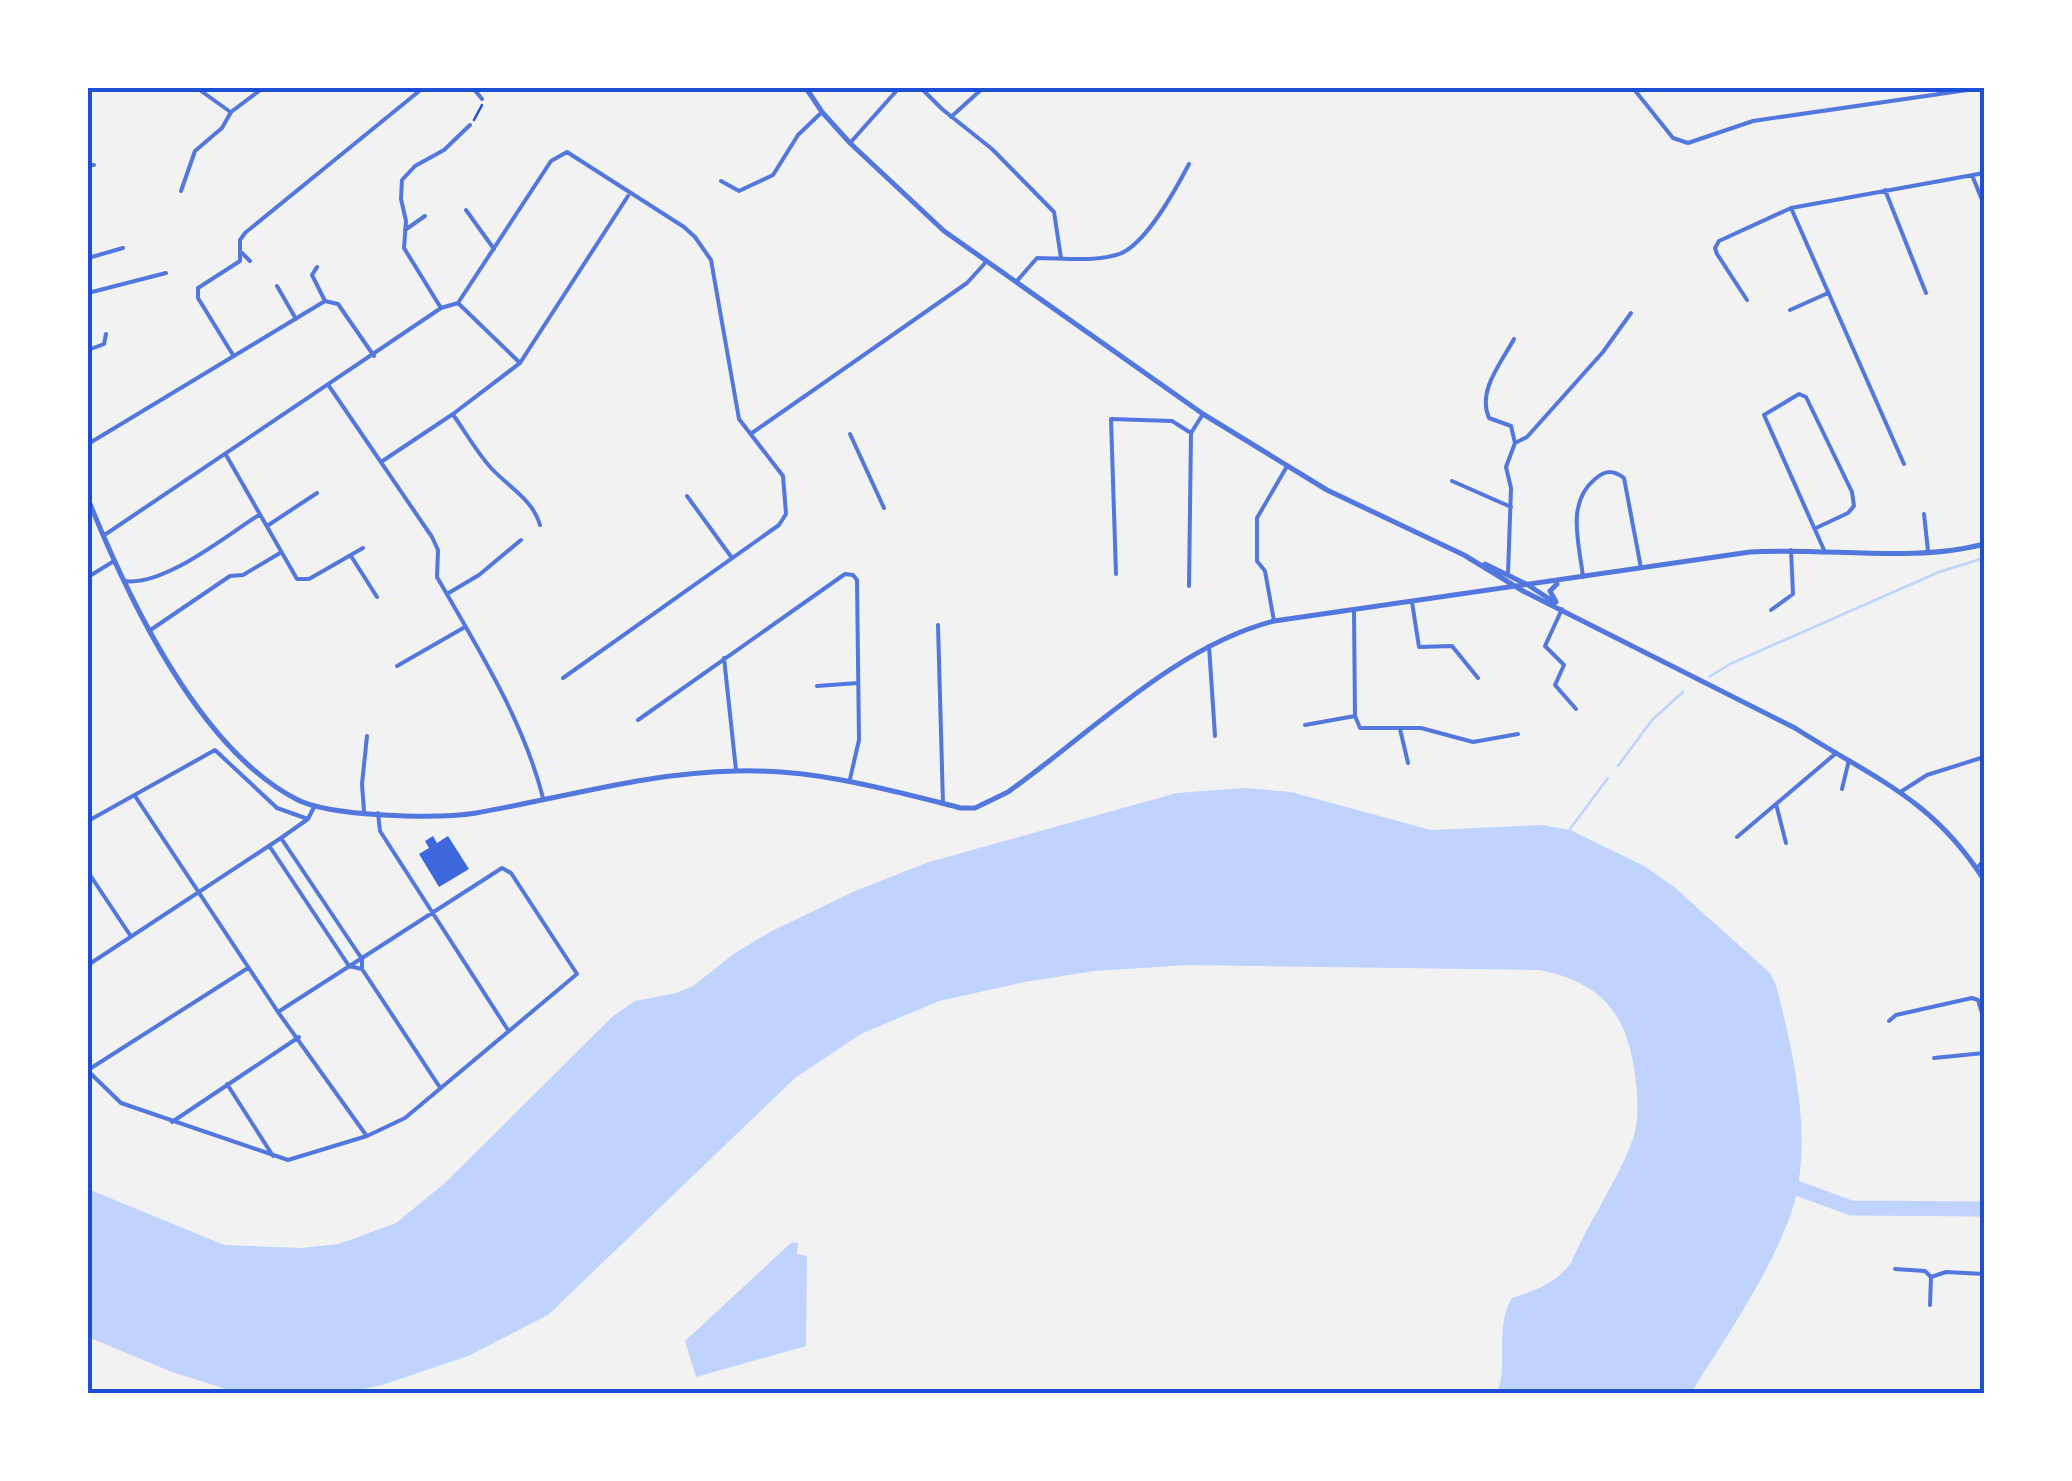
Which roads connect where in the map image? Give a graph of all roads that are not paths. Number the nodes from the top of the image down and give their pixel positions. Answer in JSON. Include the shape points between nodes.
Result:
{"nodes":[{"id":1,"x":196,"y":88,"type":"edge"},
{"id":2,"x":262,"y":88,"type":"edge"},
{"id":3,"x":423,"y":88,"type":"edge"},
{"id":4,"x":473,"y":88,"type":"edge"},
{"id":5,"x":806,"y":88,"type":"edge"},
{"id":6,"x":900,"y":88,"type":"edge"},
{"id":7,"x":921,"y":88,"type":"edge"},
{"id":8,"x":983,"y":88,"type":"edge"},
{"id":9,"x":1633,"y":88,"type":"edge"},
{"id":10,"x":1964,"y":88,"type":"edge"},
{"id":11,"x":1981,"y":88,"type":"edge"},
{"id":12,"x":482,"y":99,"type":"road end"},
{"id":13,"x":230,"y":112,"type":"junction"},
{"id":14,"x":822,"y":112,"type":"junction"},
{"id":15,"x":951,"y":117,"type":"junction"},
{"id":16,"x":470,"y":125,"type":"road end"},
{"id":17,"x":850,"y":143,"type":"junction"},
{"id":18,"x":1189,"y":164,"type":"dead end"},
{"id":19,"x":1984,"y":173,"type":"edge"},
{"id":20,"x":1972,"y":175,"type":"junction"},
{"id":21,"x":720,"y":181,"type":"dead end"},
{"id":22,"x":1886,"y":190,"type":"junction"},
{"id":23,"x":181,"y":191,"type":"dead end"},
{"id":24,"x":629,"y":194,"type":"junction"},
{"id":25,"x":1984,"y":205,"type":"edge"},
{"id":26,"x":1791,"y":208,"type":"junction"},
{"id":27,"x":466,"y":210,"type":"dead end"},
{"id":28,"x":425,"y":216,"type":"dead end"},
{"id":29,"x":406,"y":230,"type":"junction"},
{"id":30,"x":123,"y":248,"type":"dead end"},
{"id":31,"x":494,"y":249,"type":"junction"},
{"id":32,"x":242,"y":255,"type":"junction"},
{"id":33,"x":88,"y":258,"type":"edge"},
{"id":34,"x":1061,"y":258,"type":"junction"},
{"id":35,"x":250,"y":261,"type":"dead end"},
{"id":36,"x":986,"y":262,"type":"junction"},
{"id":37,"x":318,"y":267,"type":"dead end"},
{"id":38,"x":166,"y":273,"type":"dead end"},
{"id":39,"x":1016,"y":282,"type":"junction"},
{"id":40,"x":276,"y":286,"type":"dead end"},
{"id":41,"x":88,"y":292,"type":"edge"},
{"id":42,"x":1828,"y":293,"type":"junction"},
{"id":43,"x":1926,"y":294,"type":"dead end"},
{"id":44,"x":1746,"y":300,"type":"dead end"},
{"id":45,"x":325,"y":302,"type":"junction"},
{"id":46,"x":458,"y":303,"type":"junction"},
{"id":47,"x":441,"y":308,"type":"junction"},
{"id":48,"x":1790,"y":310,"type":"dead end"},
{"id":49,"x":1631,"y":313,"type":"dead end"},
{"id":50,"x":296,"y":319,"type":"junction"},
{"id":51,"x":106,"y":334,"type":"dead end"},
{"id":52,"x":1514,"y":339,"type":"dead end"},
{"id":53,"x":88,"y":350,"type":"edge"},
{"id":54,"x":233,"y":355,"type":"junction"},
{"id":55,"x":374,"y":356,"type":"junction"},
{"id":56,"x":520,"y":363,"type":"junction"},
{"id":57,"x":329,"y":386,"type":"junction"},
{"id":58,"x":453,"y":414,"type":"junction"},
{"id":59,"x":1202,"y":414,"type":"junction"},
{"id":60,"x":752,"y":434,"type":"junction"},
{"id":61,"x":850,"y":434,"type":"dead end"},
{"id":62,"x":1191,"y":434,"type":"junction"},
{"id":63,"x":1516,"y":442,"type":"junction"},
{"id":64,"x":88,"y":444,"type":"edge"},
{"id":65,"x":226,"y":455,"type":"junction"},
{"id":66,"x":380,"y":462,"type":"junction"},
{"id":67,"x":1904,"y":464,"type":"dead end"},
{"id":68,"x":1286,"y":468,"type":"junction"},
{"id":69,"x":1452,"y":481,"type":"dead end"},
{"id":70,"x":317,"y":493,"type":"dead end"},
{"id":71,"x":687,"y":496,"type":"dead end"},
{"id":72,"x":88,"y":501,"type":"edge"},
{"id":73,"x":1511,"y":507,"type":"junction"},
{"id":74,"x":884,"y":508,"type":"dead end"},
{"id":75,"x":1924,"y":514,"type":"dead end"},
{"id":76,"x":260,"y":515,"type":"junction"},
{"id":77,"x":540,"y":525,"type":"dead end"},
{"id":78,"x":266,"y":526,"type":"junction"},
{"id":79,"x":1816,"y":528,"type":"junction"},
{"id":80,"x":103,"y":536,"type":"junction"},
{"id":81,"x":522,"y":540,"type":"dead end"},
{"id":82,"x":1984,"y":544,"type":"edge"},
{"id":83,"x":363,"y":548,"type":"dead end"},
{"id":84,"x":1791,"y":550,"type":"junction"},
{"id":85,"x":1824,"y":550,"type":"junction"},
{"id":86,"x":1928,"y":551,"type":"junction"},
{"id":87,"x":280,"y":553,"type":"junction"},
{"id":88,"x":351,"y":556,"type":"junction"},
{"id":89,"x":732,"y":558,"type":"junction"},
{"id":90,"x":1468,"y":558,"type":"junction"},
{"id":91,"x":114,"y":561,"type":"junction"},
{"id":92,"x":1481,"y":566,"type":"junction"},
{"id":93,"x":1641,"y":568,"type":"junction"},
{"id":94,"x":1116,"y":574,"type":"dead end"},
{"id":95,"x":1508,"y":574,"type":"junction"},
{"id":96,"x":88,"y":577,"type":"edge"},
{"id":97,"x":1583,"y":578,"type":"junction"},
{"id":98,"x":1565,"y":580,"type":"junction"},
{"id":99,"x":124,"y":581,"type":"junction"},
{"id":100,"x":1528,"y":585,"type":"junction"},
{"id":101,"x":1190,"y":586,"type":"dead end"},
{"id":102,"x":1516,"y":587,"type":"junction"},
{"id":103,"x":1486,"y":591,"type":"junction"},
{"id":104,"x":447,"y":594,"type":"junction"},
{"id":105,"x":377,"y":596,"type":"dead end"},
{"id":106,"x":1412,"y":602,"type":"junction"},
{"id":107,"x":1561,"y":608,"type":"junction"},
{"id":108,"x":1354,"y":610,"type":"junction"},
{"id":109,"x":1771,"y":610,"type":"dead end"},
{"id":110,"x":1274,"y":621,"type":"junction"},
{"id":111,"x":938,"y":625,"type":"dead end"},
{"id":112,"x":465,"y":627,"type":"junction"},
{"id":113,"x":149,"y":631,"type":"junction"},
{"id":114,"x":1208,"y":645,"type":"junction"},
{"id":115,"x":724,"y":658,"type":"junction"},
{"id":116,"x":398,"y":666,"type":"dead end"},
{"id":117,"x":563,"y":678,"type":"dead end"},
{"id":118,"x":1478,"y":678,"type":"dead end"},
{"id":119,"x":858,"y":683,"type":"junction"},
{"id":120,"x":818,"y":686,"type":"dead end"},
{"id":121,"x":1576,"y":709,"type":"dead end"},
{"id":122,"x":1355,"y":716,"type":"junction"},
{"id":123,"x":638,"y":720,"type":"dead end"},
{"id":124,"x":1305,"y":725,"type":"dead end"},
{"id":125,"x":1400,"y":729,"type":"junction"},
{"id":126,"x":1518,"y":734,"type":"dead end"},
{"id":127,"x":367,"y":736,"type":"dead end"},
{"id":128,"x":1215,"y":736,"type":"dead end"},
{"id":129,"x":1835,"y":754,"type":"junction"},
{"id":130,"x":1984,"y":757,"type":"edge"},
{"id":131,"x":1849,"y":760,"type":"junction"},
{"id":132,"x":1408,"y":763,"type":"dead end"},
{"id":133,"x":736,"y":770,"type":"junction"},
{"id":134,"x":850,"y":779,"type":"junction"},
{"id":135,"x":1842,"y":789,"type":"dead end"},
{"id":136,"x":1902,"y":792,"type":"junction"},
{"id":137,"x":135,"y":796,"type":"junction"},
{"id":138,"x":543,"y":798,"type":"junction"},
{"id":139,"x":943,"y":804,"type":"junction"},
{"id":140,"x":1776,"y":804,"type":"junction"},
{"id":141,"x":314,"y":807,"type":"junction"},
{"id":142,"x":364,"y":812,"type":"junction"},
{"id":143,"x":378,"y":813,"type":"junction"},
{"id":144,"x":308,"y":819,"type":"junction"},
{"id":145,"x":88,"y":821,"type":"edge"},
{"id":146,"x":1737,"y":836,"type":"dead end"},
{"id":147,"x":281,"y":838,"type":"junction"},
{"id":148,"x":1786,"y":843,"type":"dead end"},
{"id":149,"x":270,"y":846,"type":"junction"},
{"id":150,"x":1984,"y":860,"type":"edge"},
{"id":151,"x":1977,"y":868,"type":"junction"},
{"id":152,"x":88,"y":872,"type":"edge"},
{"id":153,"x":1984,"y":880,"type":"edge"},
{"id":154,"x":197,"y":893,"type":"junction"},
{"id":155,"x":431,"y":913,"type":"junction"},
{"id":156,"x":131,"y":936,"type":"junction"},
{"id":157,"x":362,"y":958,"type":"junction"},
{"id":158,"x":88,"y":965,"type":"edge"},
{"id":159,"x":350,"y":966,"type":"junction"},
{"id":160,"x":248,"y":968,"type":"junction"},
{"id":161,"x":362,"y":969,"type":"junction"},
{"id":162,"x":278,"y":1012,"type":"junction"},
{"id":163,"x":1984,"y":1020,"type":"edge"},
{"id":164,"x":1889,"y":1021,"type":"dead end"},
{"id":165,"x":509,"y":1030,"type":"junction"},
{"id":166,"x":299,"y":1037,"type":"junction"},
{"id":167,"x":1984,"y":1053,"type":"edge"},
{"id":168,"x":1934,"y":1058,"type":"dead end"},
{"id":169,"x":88,"y":1071,"type":"edge"},
{"id":170,"x":227,"y":1084,"type":"junction"},
{"id":171,"x":440,"y":1087,"type":"junction"},
{"id":172,"x":172,"y":1122,"type":"junction"},
{"id":173,"x":367,"y":1136,"type":"junction"},
{"id":174,"x":274,"y":1158,"type":"junction"},
{"id":175,"x":1894,"y":1269,"type":"dead end"},
{"id":176,"x":1984,"y":1274,"type":"edge"},
{"id":177,"x":1931,"y":1277,"type":"junction"},
{"id":178,"x":1930,"y":1306,"type":"dead end"}],
"edges":[{"from":1,"to":13,"type":"street"},
{"from":2,"to":13,"type":"street"},
{"from":3,"to":32,"type":"street","via":[[245,232]]},
{"from":4,"to":12,"type":"street"},
{"from":5,"to":14,"type":"street"},
{"from":6,"to":17,"type":"street"},
{"from":7,"to":15,"type":"street"},
{"from":8,"to":15,"type":"street"},
{"from":9,"to":10,"type":"street","via":[[1673,138],[1688,143],[1753,121]]},
{"from":10,"to":11,"type":"street"},
{"from":13,"to":23,"type":"street","via":[[196,151]]},
{"from":14,"to":17,"type":"street"},
{"from":14,"to":21,"type":"street","via":[[798,134],[773,175],[739,191]]},
{"from":15,"to":34,"type":"street","via":[[1054,212]]},
{"from":16,"to":29,"type":"street","via":[[405,174]]},
{"from":17,"to":36,"type":"street"},
{"from":18,"to":34,"type":"street","via":[[1132,247],[1115,256]]},
{"from":19,"to":20,"type":"street"},
{"from":20,"to":22,"type":"street"},
{"from":20,"to":25,"type":"street"},
{"from":22,"to":26,"type":"street"},
{"from":22,"to":43,"type":"street"},
{"from":24,"to":31,"type":"street","via":[[563,153],[551,161]]},
{"from":24,"to":56,"type":"street"},
{"from":24,"to":60,"type":"street","via":[[684,227],[711,260],[740,419]]},
{"from":26,"to":42,"type":"street"},
{"from":26,"to":44,"type":"street","via":[[1719,240],[1715,248]]},
{"from":27,"to":31,"type":"street"},
{"from":28,"to":29,"type":"street"},
{"from":29,"to":47,"type":"street","via":[[407,255]]},
{"from":30,"to":33,"type":"street"},
{"from":31,"to":46,"type":"street"},
{"from":32,"to":35,"type":"street"},
{"from":32,"to":54,"type":"street","via":[[197,292]]},
{"from":34,"to":39,"type":"street","via":[[1037,258]]},
{"from":36,"to":39,"type":"street"},
{"from":36,"to":60,"type":"street","via":[[967,283]]},
{"from":37,"to":45,"type":"street","via":[[312,276]]},
{"from":38,"to":41,"type":"street"},
{"from":39,"to":59,"type":"street"},
{"from":40,"to":50,"type":"street"},
{"from":42,"to":48,"type":"street"},
{"from":42,"to":67,"type":"street"},
{"from":45,"to":50,"type":"street"},
{"from":45,"to":55,"type":"street","via":[[338,304]]},
{"from":46,"to":47,"type":"street"},
{"from":46,"to":56,"type":"street"},
{"from":47,"to":55,"type":"street"},
{"from":49,"to":63,"type":"street","via":[[1527,438]]},
{"from":50,"to":54,"type":"street"},
{"from":51,"to":53,"type":"street","via":[[104,344]]},
{"from":52,"to":63,"type":"street","via":[[1484,406],[1488,418],[1510,426]]},
{"from":54,"to":64,"type":"street"},
{"from":55,"to":57,"type":"street"},
{"from":56,"to":58,"type":"street"},
{"from":57,"to":65,"type":"street"},
{"from":57,"to":66,"type":"street"},
{"from":58,"to":66,"type":"street"},
{"from":58,"to":77,"type":"street"},
{"from":59,"to":62,"type":"street"},
{"from":59,"to":68,"type":"street"},
{"from":60,"to":89,"type":"street","via":[[783,476],[786,514]]},
{"from":61,"to":74,"type":"street"},
{"from":62,"to":94,"type":"street","via":[[1172,420],[1111,419]]},
{"from":62,"to":101,"type":"street"},
{"from":63,"to":73,"type":"street","via":[[1506,467]]},
{"from":65,"to":76,"type":"street"},
{"from":65,"to":80,"type":"street"},
{"from":66,"to":104,"type":"street","via":[[432,537],[437,577]]},
{"from":68,"to":90,"type":"street"},
{"from":68,"to":110,"type":"street","via":[[1257,518],[1257,561]]},
{"from":69,"to":73,"type":"street"},
{"from":70,"to":78,"type":"street"},
{"from":71,"to":89,"type":"street"},
{"from":72,"to":80,"type":"street"},
{"from":73,"to":95,"type":"street"},
{"from":75,"to":86,"type":"street"},
{"from":76,"to":78,"type":"street"},
{"from":76,"to":99,"type":"street","via":[[157,578]]},
{"from":78,"to":87,"type":"street"},
{"from":79,"to":79,"type":"street","via":[[1764,415],[1799,394],[1806,396],[1854,506]]},
{"from":79,"to":85,"type":"street"},
{"from":80,"to":91,"type":"street"},
{"from":81,"to":104,"type":"street"},
{"from":82,"to":86,"type":"street"},
{"from":83,"to":88,"type":"street"},
{"from":84,"to":85,"type":"street"},
{"from":84,"to":93,"type":"street"},
{"from":84,"to":109,"type":"street","via":[[1794,594]]},
{"from":85,"to":86,"type":"street"},
{"from":87,"to":88,"type":"street","via":[[302,581]]},
{"from":87,"to":113,"type":"street","via":[[230,576]]},
{"from":88,"to":105,"type":"street"},
{"from":89,"to":117,"type":"street"},
{"from":90,"to":92,"type":"street"},
{"from":90,"to":95,"type":"street"},
{"from":91,"to":96,"type":"street"},
{"from":91,"to":99,"type":"street"},
{"from":92,"to":102,"type":"street"},
{"from":92,"to":103,"type":"street","via":[[1492,581]]},
{"from":93,"to":97,"type":"street"},
{"from":93,"to":97,"type":"street","via":[[1624,478],[1610,472],[1583,489],[1575,506]]},
{"from":95,"to":100,"type":"street"},
{"from":97,"to":98,"type":"street"},
{"from":98,"to":100,"type":"street"},
{"from":98,"to":107,"type":"street","via":[[1550,591]]},
{"from":99,"to":113,"type":"street"},
{"from":100,"to":102,"type":"street"},
{"from":100,"to":107,"type":"street"},
{"from":102,"to":103,"type":"street"},
{"from":102,"to":107,"type":"street"},
{"from":103,"to":106,"type":"street"},
{"from":104,"to":112,"type":"street"},
{"from":106,"to":108,"type":"street"},
{"from":106,"to":118,"type":"street","via":[[1419,647],[1452,646]]},
{"from":107,"to":121,"type":"street","via":[[1544,646],[1564,665],[1555,685]]},
{"from":107,"to":129,"type":"street"},
{"from":108,"to":110,"type":"street"},
{"from":108,"to":122,"type":"street"},
{"from":110,"to":114,"type":"street"},
{"from":111,"to":139,"type":"street"},
{"from":112,"to":116,"type":"street"},
{"from":112,"to":138,"type":"street","via":[[519,727]]},
{"from":113,"to":141,"type":"street","via":[[201,711],[243,758]]},
{"from":114,"to":128,"type":"street"},
{"from":114,"to":139,"type":"street","via":[[1008,792],[974,808]]},
{"from":115,"to":119,"type":"street","via":[[845,574],[853,575]]},
{"from":115,"to":123,"type":"street"},
{"from":115,"to":133,"type":"street"},
{"from":119,"to":120,"type":"street"},
{"from":119,"to":134,"type":"street","via":[[859,740]]},
{"from":122,"to":124,"type":"street"},
{"from":122,"to":125,"type":"street","via":[[1360,728]]},
{"from":125,"to":126,"type":"street","via":[[1472,742]]},
{"from":125,"to":132,"type":"street"},
{"from":127,"to":142,"type":"street"},
{"from":129,"to":131,"type":"street"},
{"from":129,"to":140,"type":"street"},
{"from":130,"to":136,"type":"street","via":[[1927,775]]},
{"from":131,"to":135,"type":"street"},
{"from":131,"to":136,"type":"street"},
{"from":133,"to":134,"type":"street"},
{"from":133,"to":138,"type":"street"},
{"from":134,"to":139,"type":"street"},
{"from":136,"to":151,"type":"street","via":[[1934,817]]},
{"from":137,"to":144,"type":"street","via":[[215,750],[276,808]]},
{"from":137,"to":145,"type":"street"},
{"from":137,"to":154,"type":"street"},
{"from":138,"to":143,"type":"street","via":[[472,814]]},
{"from":140,"to":146,"type":"street"},
{"from":140,"to":148,"type":"street"},
{"from":141,"to":142,"type":"street"},
{"from":141,"to":144,"type":"street"},
{"from":142,"to":143,"type":"street"},
{"from":143,"to":155,"type":"street","via":[[380,831]]},
{"from":144,"to":147,"type":"street"},
{"from":147,"to":149,"type":"street"},
{"from":147,"to":157,"type":"street"},
{"from":149,"to":154,"type":"street"},
{"from":149,"to":159,"type":"street"},
{"from":150,"to":151,"type":"street"},
{"from":151,"to":153,"type":"street"},
{"from":152,"to":156,"type":"street"},
{"from":154,"to":156,"type":"street"},
{"from":154,"to":160,"type":"street"},
{"from":155,"to":157,"type":"street"},
{"from":155,"to":165,"type":"street"},
{"from":155,"to":165,"type":"street","via":[[495,871],[512,874],[577,974]]},
{"from":156,"to":158,"type":"street"},
{"from":157,"to":159,"type":"street"},
{"from":157,"to":161,"type":"street"},
{"from":159,"to":161,"type":"street"},
{"from":159,"to":162,"type":"street"},
{"from":160,"to":162,"type":"street"},
{"from":160,"to":169,"type":"street"},
{"from":161,"to":171,"type":"street"},
{"from":162,"to":166,"type":"street"},
{"from":163,"to":164,"type":"street","via":[[1972,998]]},
{"from":165,"to":171,"type":"street"},
{"from":166,"to":170,"type":"street"},
{"from":166,"to":173,"type":"street"},
{"from":167,"to":168,"type":"street"},
{"from":169,"to":172,"type":"street","via":[[121,1103]]},
{"from":170,"to":172,"type":"street"},
{"from":170,"to":174,"type":"street"},
{"from":171,"to":173,"type":"street","via":[[406,1118]]},
{"from":172,"to":174,"type":"street"},
{"from":173,"to":174,"type":"street","via":[[288,1160]]},
{"from":175,"to":177,"type":"street"},
{"from":176,"to":177,"type":"street"},
{"from":177,"to":178,"type":"street"}]}
